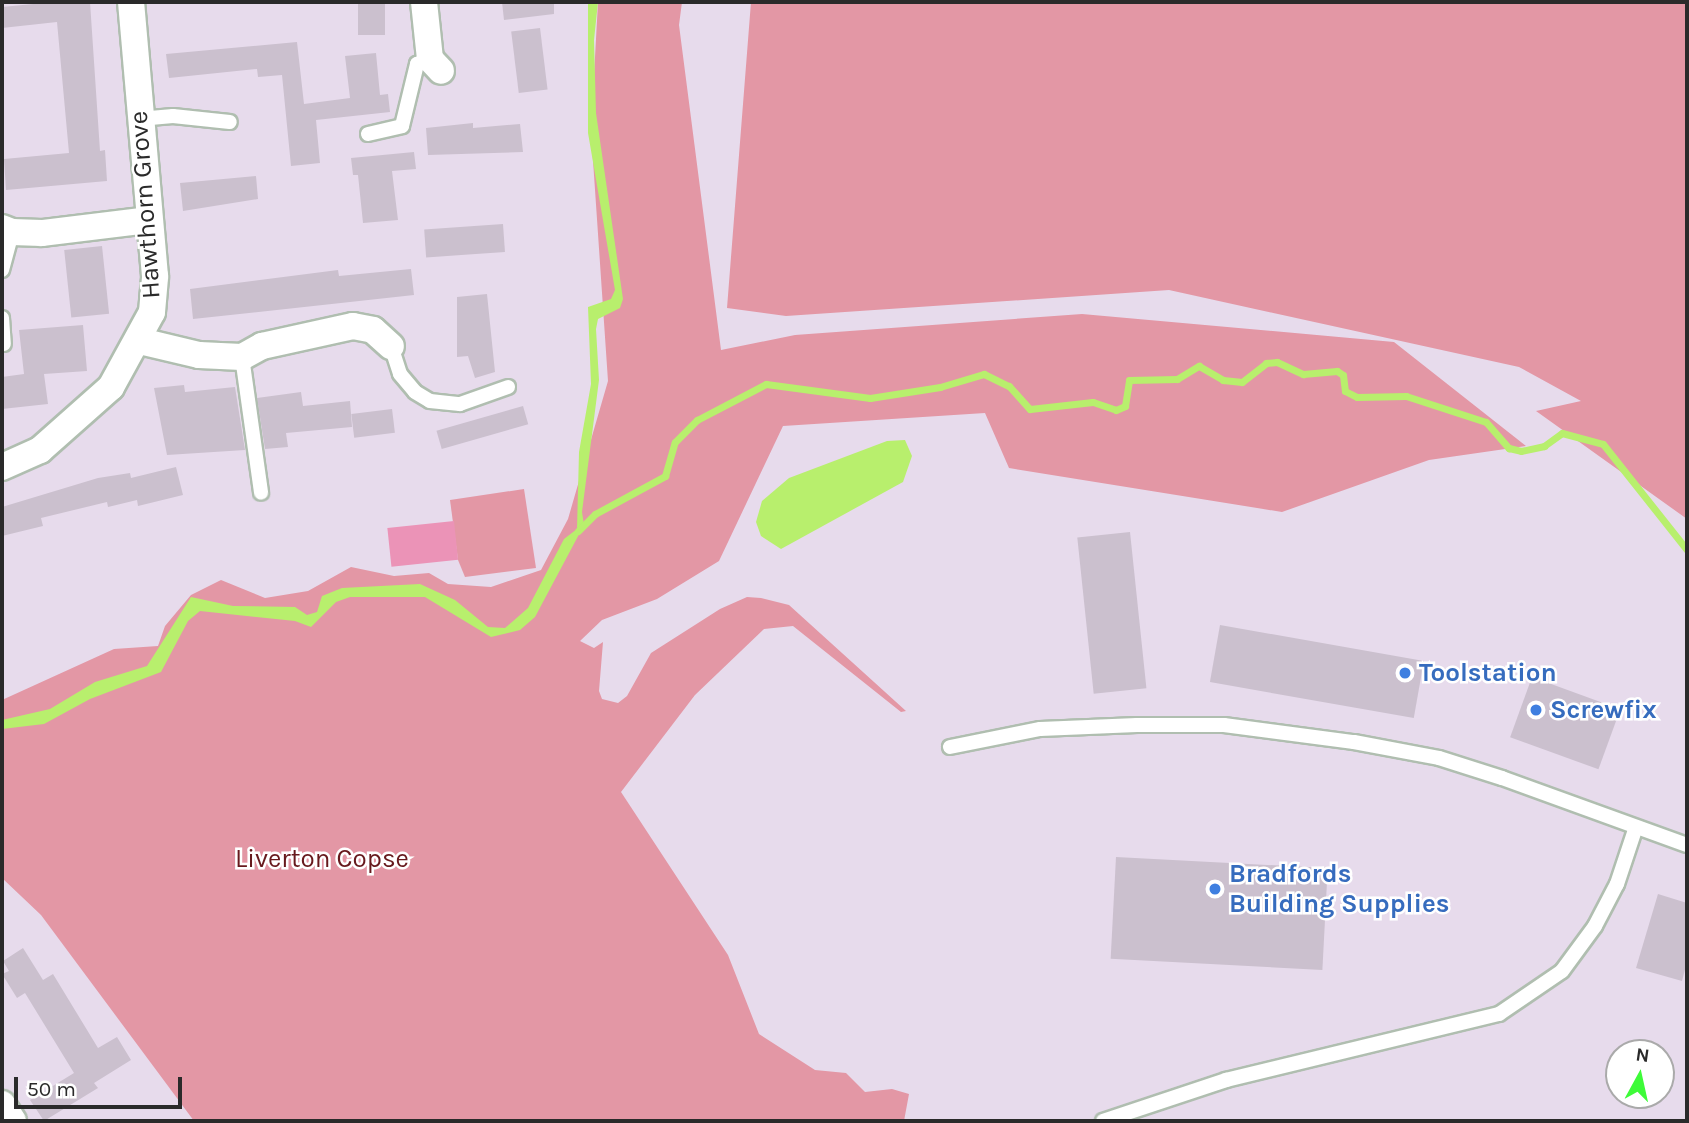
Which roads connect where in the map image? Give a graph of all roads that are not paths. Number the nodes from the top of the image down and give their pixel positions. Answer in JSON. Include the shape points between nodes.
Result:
{"nodes":[{"id":1,"x":131,"y":2,"type":"edge"},
{"id":2,"x":424,"y":2,"type":"edge"},
{"id":3,"x":435,"y":65,"type":"joint"},
{"id":4,"x":139,"y":119,"type":"junction"},
{"id":5,"x":230,"y":122,"type":"dead end"},
{"id":6,"x":368,"y":134,"type":"dead end"},
{"id":7,"x":149,"y":220,"type":"junction"},
{"id":8,"x":7,"y":230,"type":"edge"},
{"id":9,"x":2,"y":270,"type":"edge"},
{"id":10,"x":2,"y":318,"type":"edge"},
{"id":11,"x":140,"y":341,"type":"junction"},
{"id":12,"x":4,"y":344,"type":"dead end"},
{"id":13,"x":391,"y":346,"type":"joint"},
{"id":14,"x":242,"y":357,"type":"junction"},
{"id":15,"x":508,"y":387,"type":"dead end"},
{"id":16,"x":2,"y":467,"type":"edge"},
{"id":17,"x":261,"y":493,"type":"dead end"},
{"id":18,"x":950,"y":747,"type":"dead end"},
{"id":19,"x":1636,"y":827,"type":"junction"},
{"id":20,"x":1687,"y":845,"type":"edge"},
{"id":21,"x":2,"y":1104,"type":"edge"},
{"id":22,"x":13,"y":1121,"type":"edge"},
{"id":23,"x":1103,"y":1121,"type":"edge"}],
"edges":[{"from":1,"to":4,"type":"street","name":"Hawthorn Grove"},
{"from":2,"to":3,"type":"street"},
{"from":3,"to":6,"type":"lane","via":[[417,64],[402,126]]},
{"from":4,"to":5,"type":"lane","via":[[173,116]]},
{"from":4,"to":7,"type":"street","name":"Hawthorn Grove"},
{"from":7,"to":8,"type":"street","via":[[42,233]]},
{"from":7,"to":11,"type":"street","name":"Hawthorn Grove","via":[[155,276],[152,313]]},
{"from":8,"to":9,"type":"lane"},
{"from":10,"to":12,"type":"lane"},
{"from":11,"to":14,"type":"street","via":[[199,355]]},
{"from":11,"to":16,"type":"street","name":"Hawthorn Grove","via":[[111,387],[75,422],[40,450]]},
{"from":13,"to":14,"type":"street","via":[[373,330],[353,326],[262,346]]},
{"from":13,"to":15,"type":"lane","via":[[400,374],[430,401],[460,404]]},
{"from":14,"to":17,"type":"lane"},
{"from":18,"to":19,"type":"lane","via":[[1040,729],[1224,725],[1439,758]]},
{"from":19,"to":20,"type":"lane"},
{"from":19,"to":23,"type":"lane","via":[[1617,884],[1562,971],[1499,1014],[1226,1080]]},
{"from":21,"to":22,"type":"street"}]}
